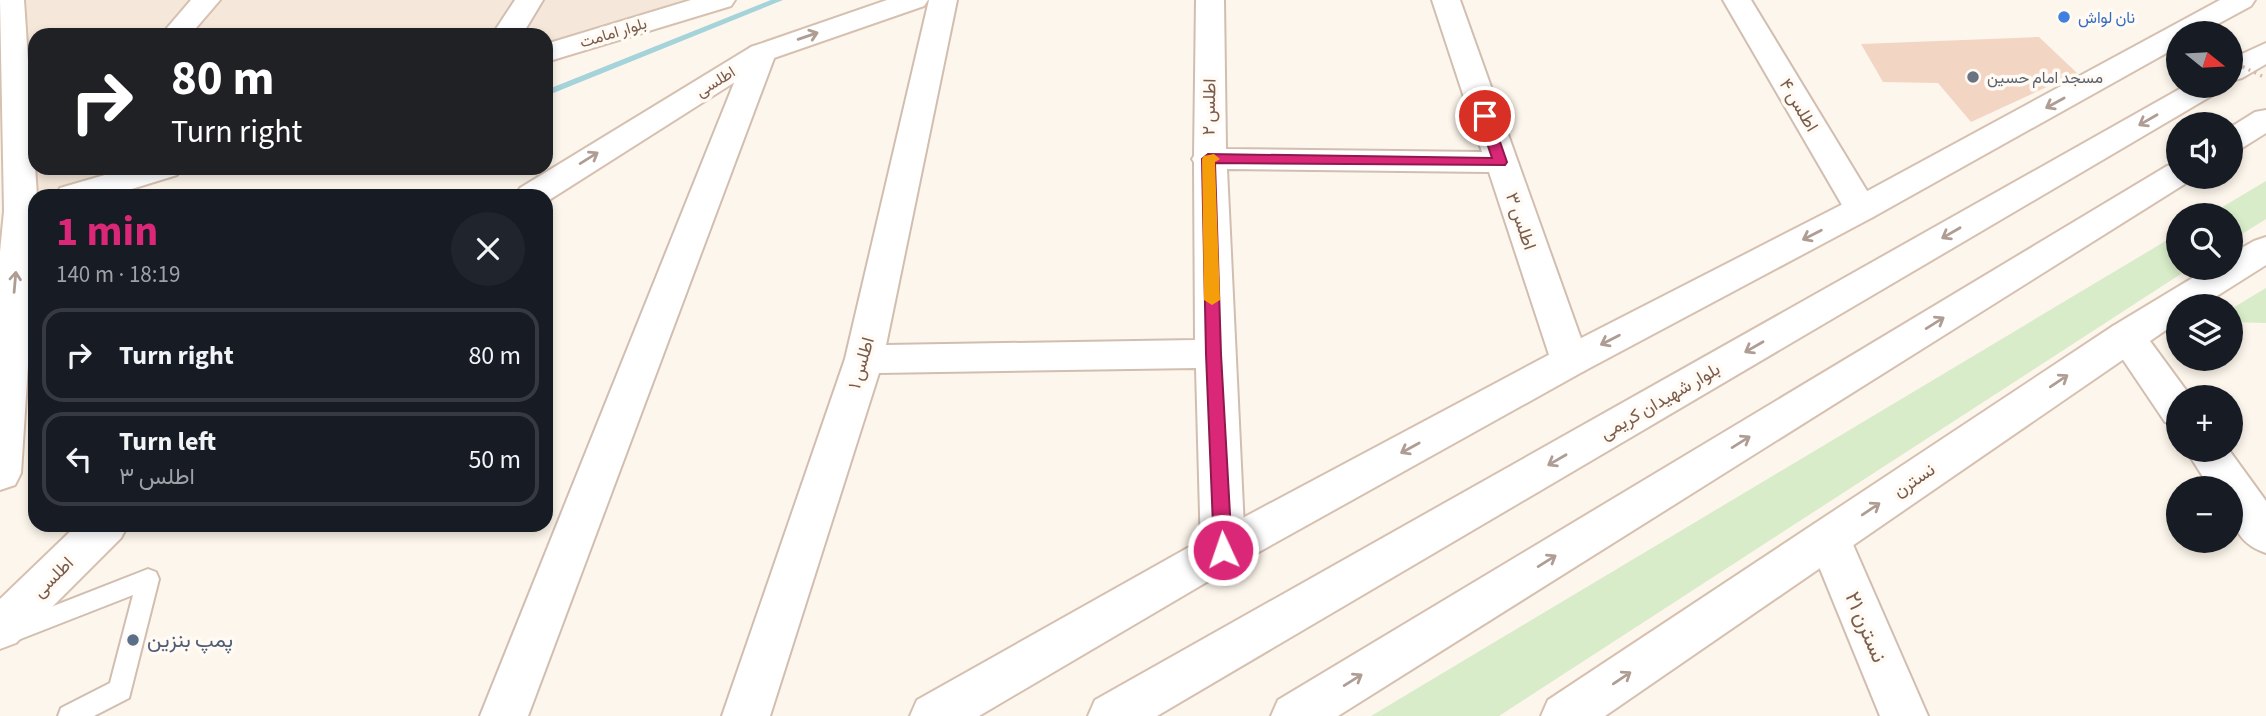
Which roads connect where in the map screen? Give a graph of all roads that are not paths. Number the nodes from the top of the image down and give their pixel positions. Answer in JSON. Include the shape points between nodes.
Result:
{"nodes":[{"id":1,"x":10,"y":0,"type":"edge"},
{"id":2,"x":169,"y":0,"type":"edge"},
{"id":3,"x":206,"y":0,"type":"edge"},
{"id":4,"x":529,"y":0,"type":"edge"},
{"id":5,"x":721,"y":0,"type":"edge"},
{"id":6,"x":914,"y":0,"type":"edge"},
{"id":7,"x":943,"y":0,"type":"edge"},
{"id":8,"x":1210,"y":0,"type":"edge"},
{"id":9,"x":1446,"y":0,"type":"edge"},
{"id":10,"x":1737,"y":0,"type":"edge"},
{"id":11,"x":2241,"y":0,"type":"edge"},
{"id":12,"x":2203,"y":21,"type":"edge"},
{"id":13,"x":174,"y":28,"type":"edge"},
{"id":14,"x":180,"y":28,"type":"edge"},
{"id":15,"x":511,"y":28,"type":"edge"},
{"id":16,"x":2166,"y":42,"type":"edge"},
{"id":17,"x":553,"y":51,"type":"edge"},
{"id":18,"x":761,"y":52,"type":"junction"},
{"id":19,"x":2266,"y":52,"type":"edge"},
{"id":20,"x":2244,"y":65,"type":"edge"},
{"id":21,"x":2186,"y":98,"type":"edge"},
{"id":22,"x":2266,"y":119,"type":"edge"},
{"id":23,"x":2243,"y":133,"type":"edge"},
{"id":24,"x":1208,"y":159,"type":"junction"},
{"id":25,"x":1500,"y":162,"type":"junction"},
{"id":26,"x":141,"y":175,"type":"edge"},
{"id":27,"x":2166,"y":181,"type":"edge"},
{"id":28,"x":95,"y":189,"type":"edge"},
{"id":29,"x":543,"y":189,"type":"edge"},
{"id":30,"x":1861,"y":209,"type":"junction"},
{"id":31,"x":19,"y":213,"type":"edge"},
{"id":32,"x":2266,"y":249,"type":"edge"},
{"id":33,"x":2126,"y":336,"type":"junction"},
{"id":34,"x":1213,"y":354,"type":"junction"},
{"id":35,"x":864,"y":359,"type":"junction"},
{"id":36,"x":1570,"y":361,"type":"junction"},
{"id":37,"x":2166,"y":393,"type":"edge"},
{"id":38,"x":2214,"y":462,"type":"edge"},
{"id":39,"x":0,"y":472,"type":"edge"},
{"id":40,"x":99,"y":532,"type":"edge"},
{"id":41,"x":2266,"y":536,"type":"edge"},
{"id":42,"x":1829,"y":537,"type":"junction"},
{"id":43,"x":1223,"y":550,"type":"junction"},
{"id":44,"x":0,"y":629,"type":"edge"},
{"id":45,"x":0,"y":637,"type":"edge"},
{"id":46,"x":70,"y":716,"type":"edge"},
{"id":47,"x":504,"y":716,"type":"edge"},
{"id":48,"x":746,"y":716,"type":"edge"},
{"id":49,"x":934,"y":716,"type":"edge"},
{"id":50,"x":1112,"y":716,"type":"edge"},
{"id":51,"x":1295,"y":716,"type":"edge"},
{"id":52,"x":1565,"y":716,"type":"edge"},
{"id":53,"x":1904,"y":716,"type":"edge"}],
"edges":[{"from":1,"to":31,"type":"street"},
{"from":2,"to":13,"type":"street"},
{"from":3,"to":14,"type":"street"},
{"from":4,"to":15,"type":"street"},
{"from":5,"to":17,"type":"street","name":"بلوار امامت"},
{"from":18,"to":6,"type":"street","name":"اطلسی","one_way":true},
{"from":7,"to":35,"type":"street","name":"اطلس ۱"},
{"from":8,"to":24,"type":"street","name":"اطلس ۲"},
{"from":9,"to":25,"type":"street","name":"اطلس ۳"},
{"from":10,"to":30,"type":"street","name":"اطلس ۴"},
{"from":11,"to":12,"type":"street"},
{"from":16,"to":30,"type":"street","one_way":true},
{"from":29,"to":18,"type":"street","name":"اطلسی","one_way":true},
{"from":18,"to":47,"type":"street"},
{"from":19,"to":20,"type":"street"},
{"from":21,"to":50,"type":"street","name":"بلوار شهیدان کریمی","one_way":true},
{"from":22,"to":23,"type":"street"},
{"from":24,"to":25,"type":"street"},
{"from":24,"to":34,"type":"street","name":"اطلس ۲"},
{"from":25,"to":36,"type":"street","name":"اطلس ۳"},
{"from":26,"to":28,"type":"street"},
{"from":51,"to":27,"type":"street","one_way":true},
{"from":30,"to":36,"type":"street","one_way":true},
{"from":39,"to":31,"type":"street","one_way":true},
{"from":32,"to":33,"type":"street","name":"نسترن"},
{"from":33,"to":37,"type":"street"},
{"from":42,"to":33,"type":"street","name":"نسترن","one_way":true},
{"from":34,"to":35,"type":"street"},
{"from":34,"to":43,"type":"street","name":"اطلس ۲"},
{"from":35,"to":48,"type":"street","name":"اطلس ۱"},
{"from":36,"to":43,"type":"street","one_way":true},
{"from":38,"to":41,"type":"street"},
{"from":40,"to":44,"type":"street","name":"اطلسی"},
{"from":52,"to":42,"type":"street","name":"نسترن","one_way":true},
{"from":42,"to":53,"type":"street","name":"نسترن ۲۱"},
{"from":43,"to":49,"type":"street"},
{"from":45,"to":46,"type":"lane","via":[[148,579],[120,690]]}]}
